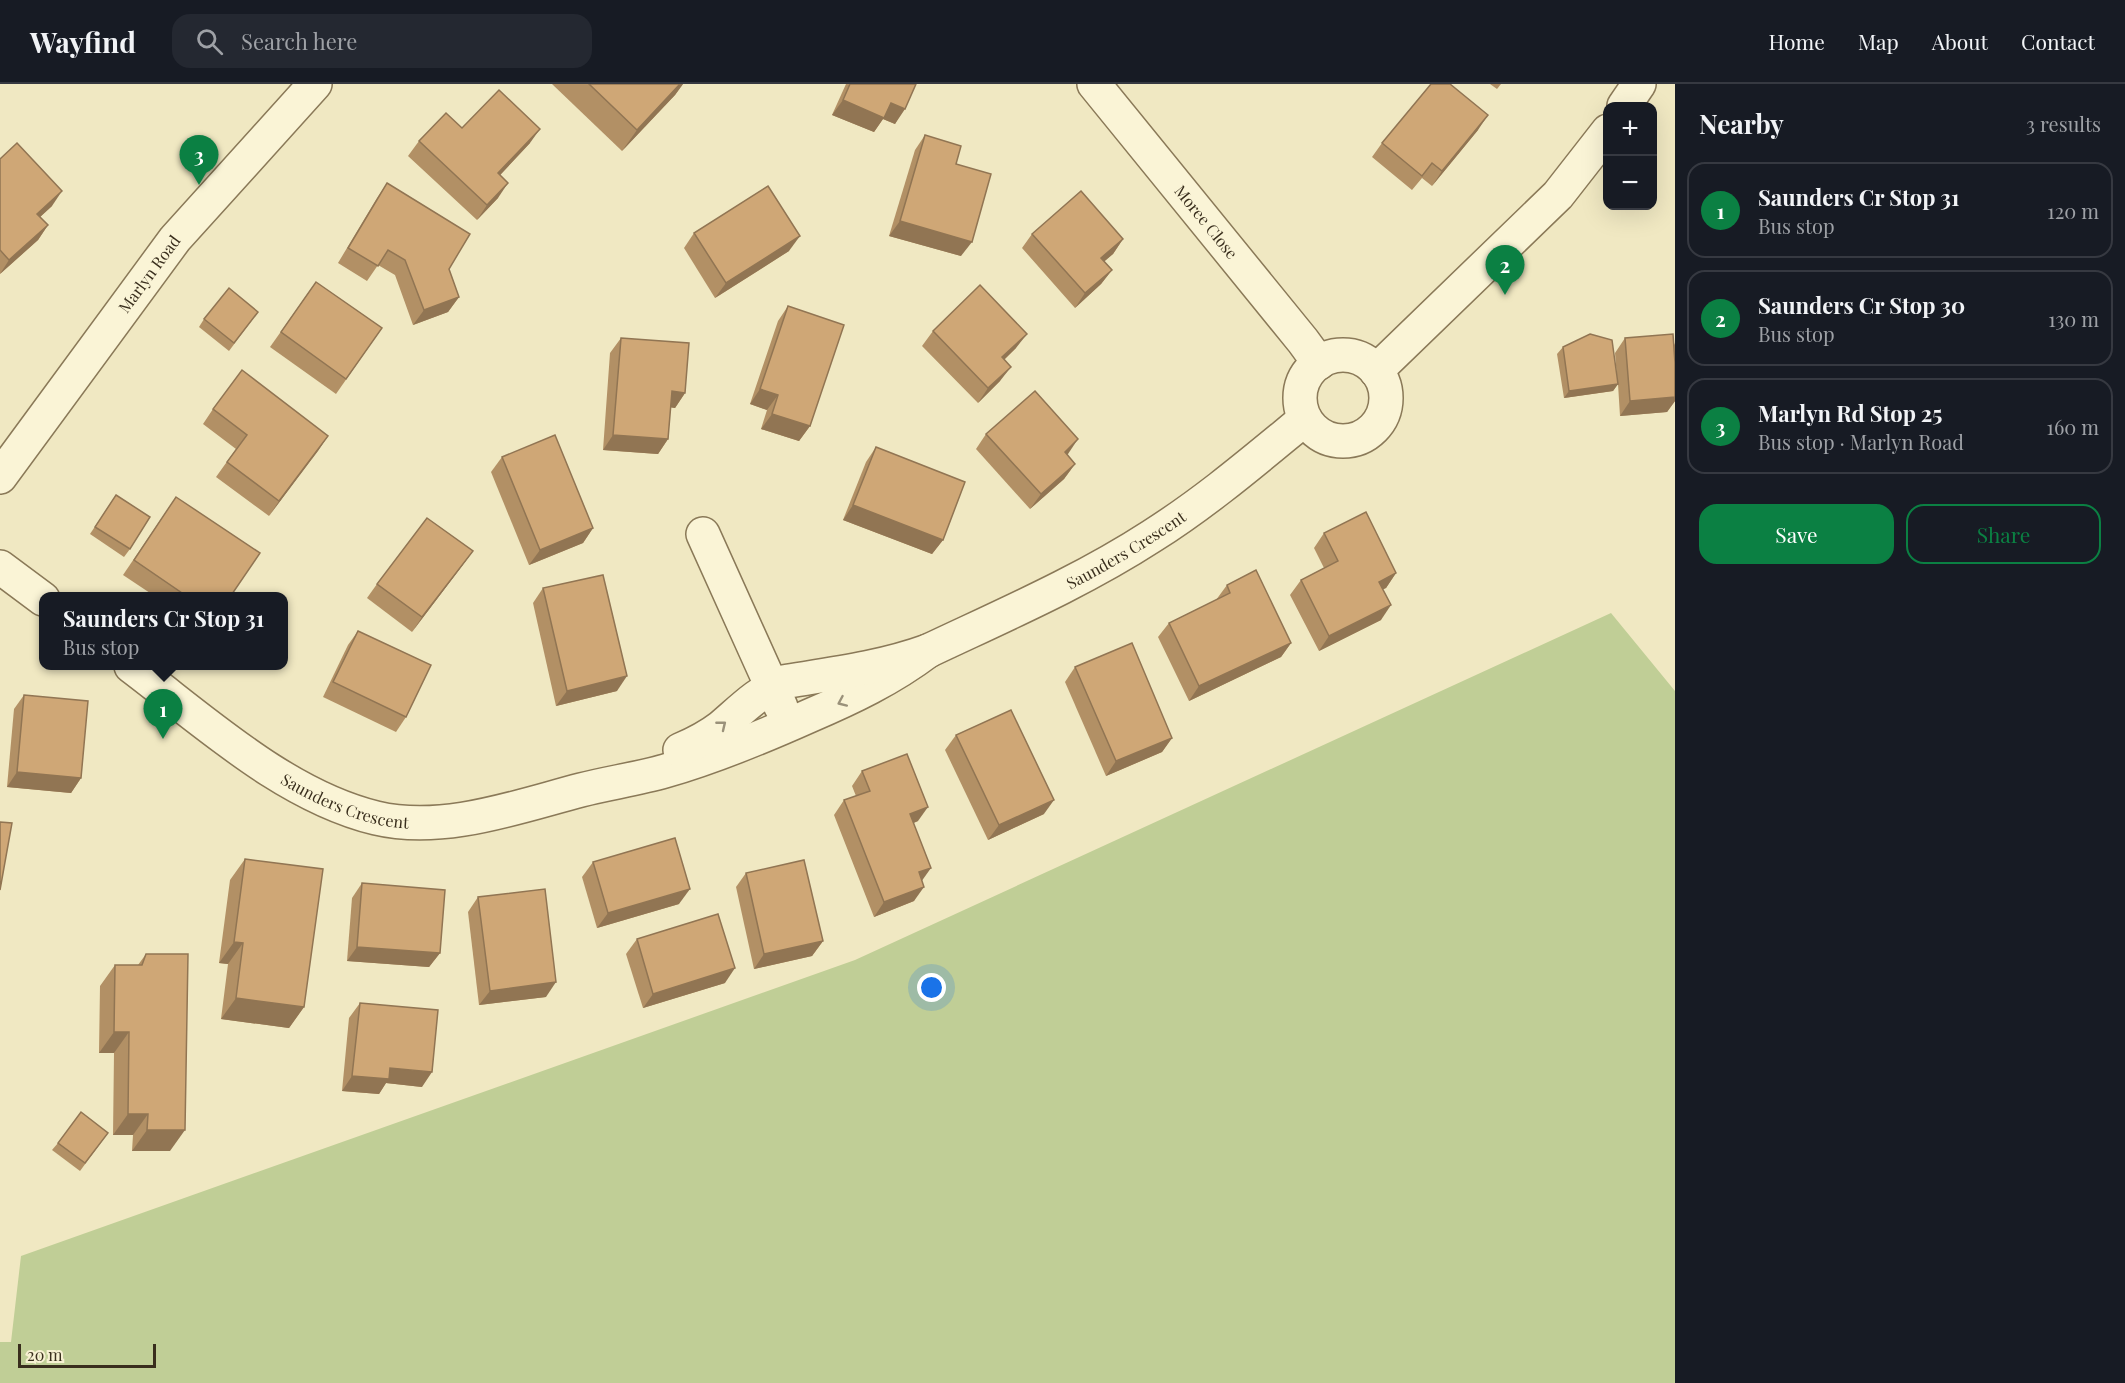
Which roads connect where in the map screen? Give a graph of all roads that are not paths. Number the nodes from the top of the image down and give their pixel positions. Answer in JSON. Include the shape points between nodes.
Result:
{"nodes":[{"id":1,"x":315,"y":84,"type":"edge"},
{"id":2,"x":1094,"y":84,"type":"edge"},
{"id":3,"x":1639,"y":84,"type":"edge"},
{"id":4,"x":1627,"y":102,"type":"edge"},
{"id":5,"x":1603,"y":137,"type":"edge"},
{"id":6,"x":1318,"y":363,"type":"junction"},
{"id":7,"x":1376,"y":371,"type":"junction"},
{"id":8,"x":1305,"y":419,"type":"junction"},
{"id":9,"x":0,"y":477,"type":"edge"},
{"id":10,"x":703,"y":534,"type":"dead end"},
{"id":11,"x":0,"y":567,"type":"edge"},
{"id":12,"x":39,"y":596,"type":"edge"},
{"id":13,"x":928,"y":651,"type":"junction"},
{"id":14,"x":135,"y":670,"type":"edge"},
{"id":15,"x":771,"y":687,"type":"junction"},
{"id":16,"x":789,"y":726,"type":"junction"},
{"id":17,"x":594,"y":787,"type":"junction"}],
"edges":[{"from":1,"to":9,"type":"street","name":"Marlyn Road","via":[[175,239]]},
{"from":2,"to":6,"type":"street","name":"Moree Close"},
{"from":3,"to":4,"type":"street"},
{"from":5,"to":7,"type":"street","via":[[1558,195]]},
{"from":6,"to":7,"type":"street","via":[[1349,356]]},
{"from":6,"to":8,"type":"street","via":[[1302,384],[1300,402]]},
{"from":7,"to":8,"type":"street","via":[[1386,402],[1371,431],[1352,441],[1330,440],[1311,429]]},
{"from":8,"to":13,"type":"street","name":"Saunders Crescent","via":[[1218,490],[1153,536],[1073,583]]},
{"from":10,"to":15,"type":"street"},
{"from":11,"to":12,"type":"street"},
{"from":13,"to":15,"type":"street","name":"Saunders Crescent","via":[[870,668]]},
{"from":13,"to":16,"type":"street","name":"Saunders Crescent","one_way":true,"via":[[876,685]]},
{"from":14,"to":17,"type":"street","name":"Saunders Crescent","via":[[274,772],[318,798],[376,818],[427,823],[492,814]]},
{"from":15,"to":16,"type":"street"},
{"from":17,"to":15,"type":"street","name":"Saunders Crescent","one_way":true,"via":[[704,738]]},
{"from":16,"to":17,"type":"street","name":"Saunders Crescent","via":[[700,760]]}]}
